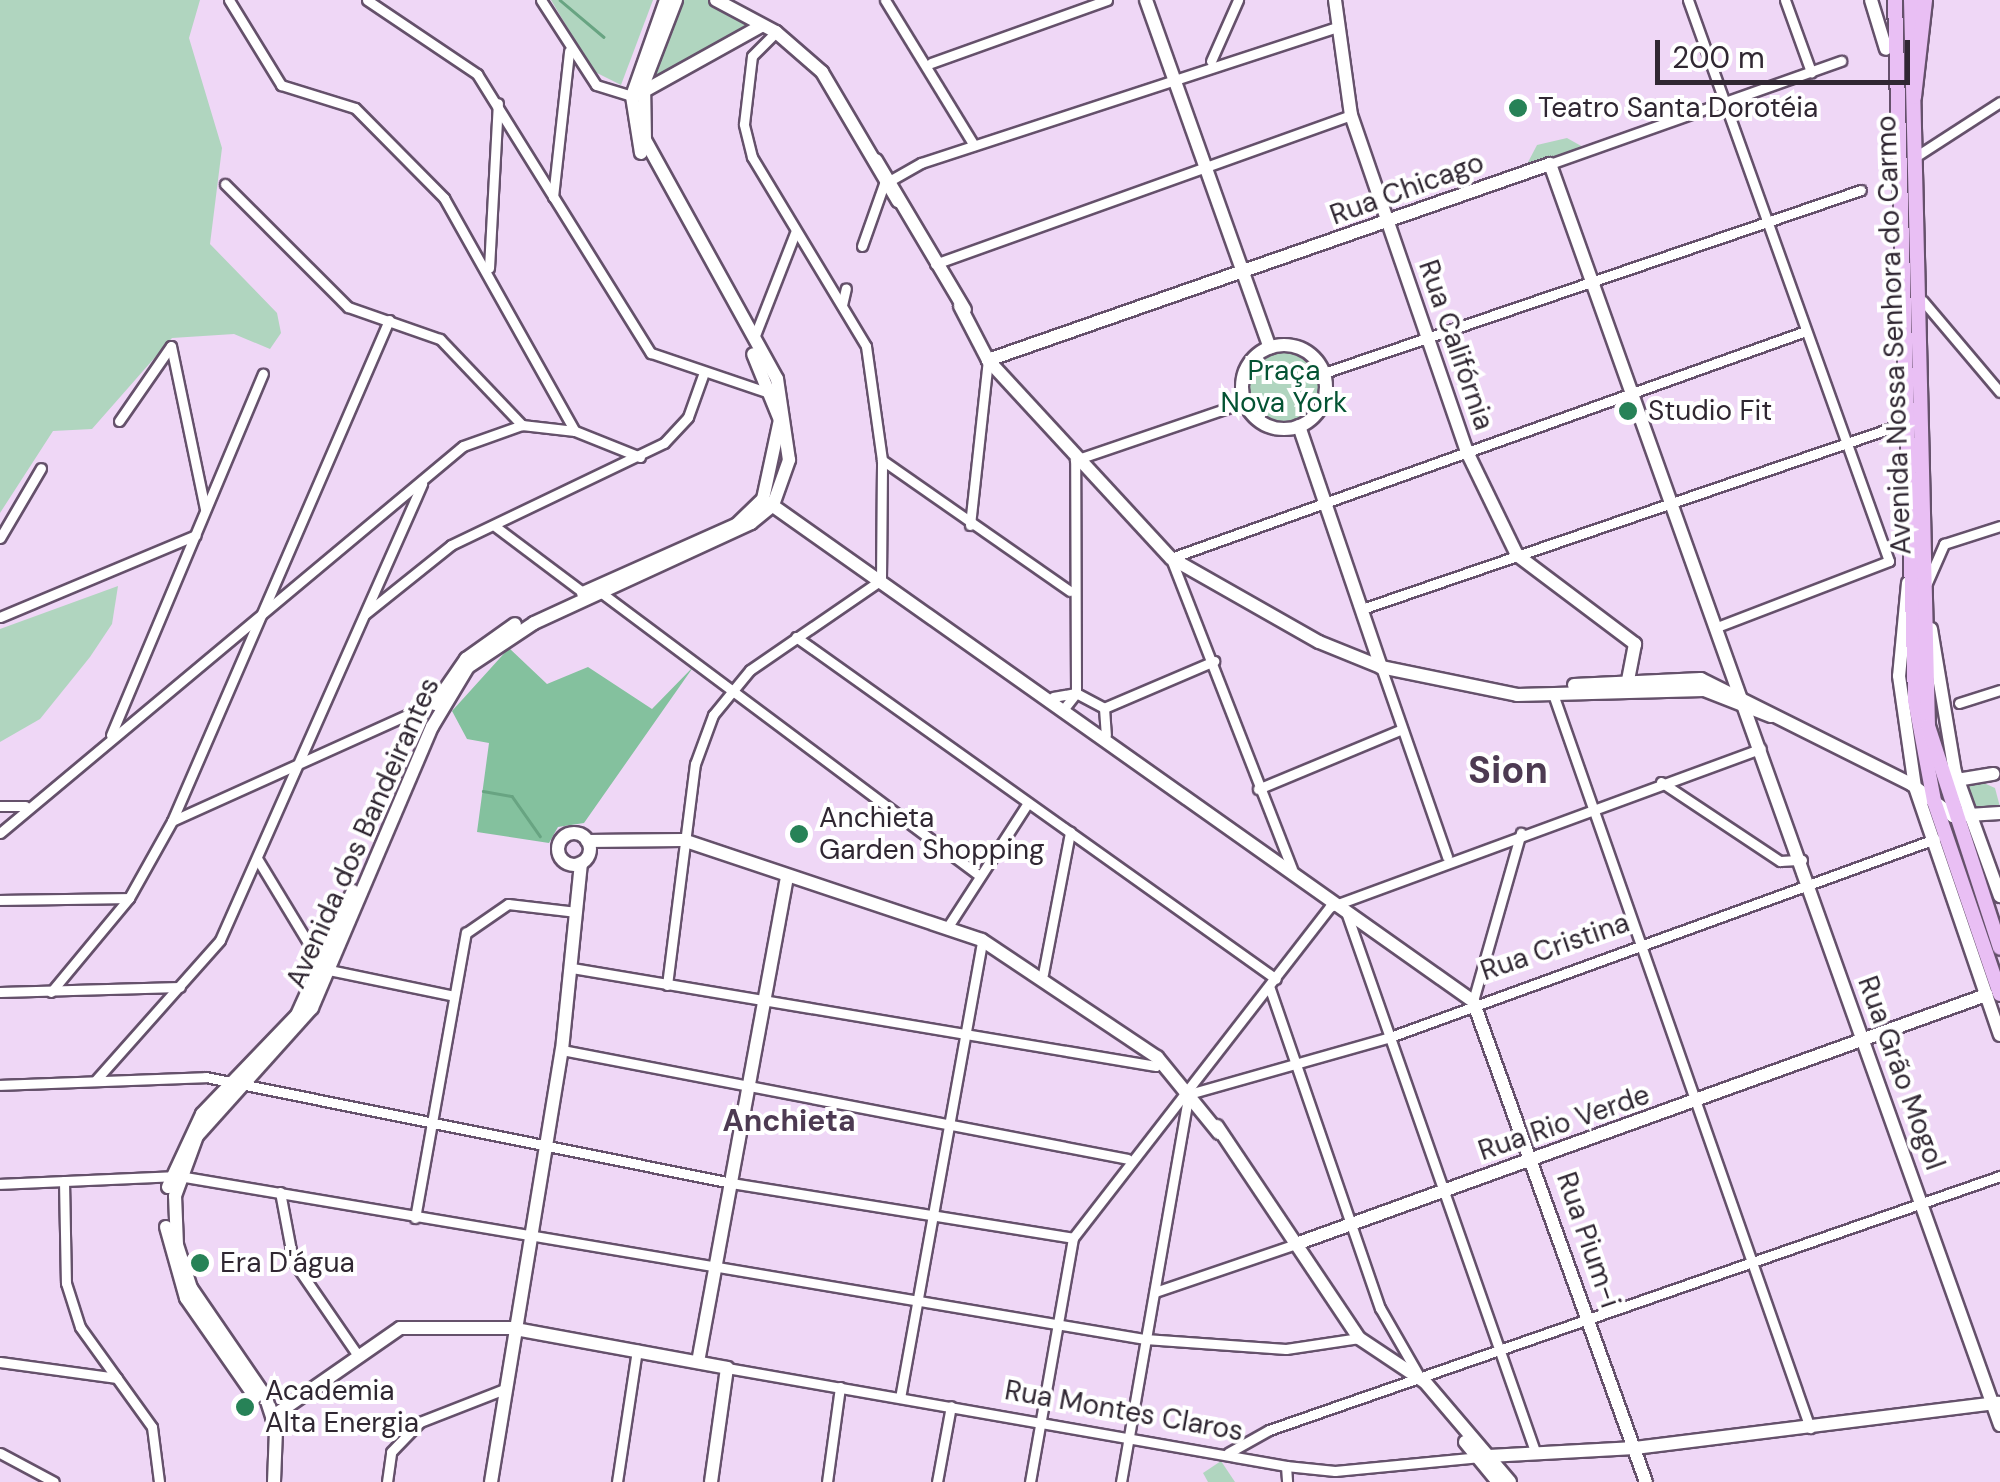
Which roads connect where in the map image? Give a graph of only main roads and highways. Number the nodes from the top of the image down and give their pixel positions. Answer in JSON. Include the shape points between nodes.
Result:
{"nodes":[{"id":1,"x":1884,"y":0,"type":"edge"},
{"id":2,"x":1894,"y":0,"type":"edge"},
{"id":3,"x":1910,"y":0,"type":"edge"},
{"id":4,"x":1925,"y":0,"type":"edge"},
{"id":5,"x":1886,"y":49,"type":"junction"},
{"id":6,"x":1926,"y":54,"type":"junction"},
{"id":7,"x":1903,"y":63,"type":"junction"},
{"id":8,"x":1911,"y":104,"type":"junction"},
{"id":9,"x":1898,"y":112,"type":"junction"},
{"id":10,"x":1936,"y":782,"type":"junction"},
{"id":11,"x":1978,"y":930,"type":"junction"},
{"id":12,"x":2000,"y":948,"type":"edge"},
{"id":13,"x":2000,"y":969,"type":"edge"},
{"id":14,"x":1995,"y":994,"type":"edge"}],
"edges":[{"from":1,"to":5,"type":"main road"},
{"from":2,"to":7,"type":"main road","name":"Avenida Nossa Senhora do Carmo"},
{"from":3,"to":7,"type":"main road","name":"Avenida Nossa Senhora do Carmo"},
{"from":4,"to":6,"type":"main road"},
{"from":5,"to":7,"type":"main road"},
{"from":5,"to":9,"type":"main road"},
{"from":6,"to":7,"type":"main road"},
{"from":6,"to":8,"type":"main road"},
{"from":7,"to":8,"type":"main road","name":"Avenida Nossa Senhora do Carmo"},
{"from":7,"to":9,"type":"main road","name":"Avenida Nossa Senhora do Carmo"},
{"from":8,"to":10,"type":"main road","name":"Avenida Nossa Senhora do Carmo","via":[[1923,301],[1926,699]]},
{"from":9,"to":10,"type":"main road","name":"Avenida Nossa Senhora do Carmo","via":[[1915,700]]},
{"from":10,"to":11,"type":"main road","name":"Avenida Nossa Senhora do Carmo","via":[[1934,801]]},
{"from":10,"to":12,"type":"main road","name":"Avenida Nossa Senhora do Carmo"},
{"from":11,"to":13,"type":"main road"},
{"from":11,"to":14,"type":"main road","name":"Avenida Nossa Senhora do Carmo"}]}
